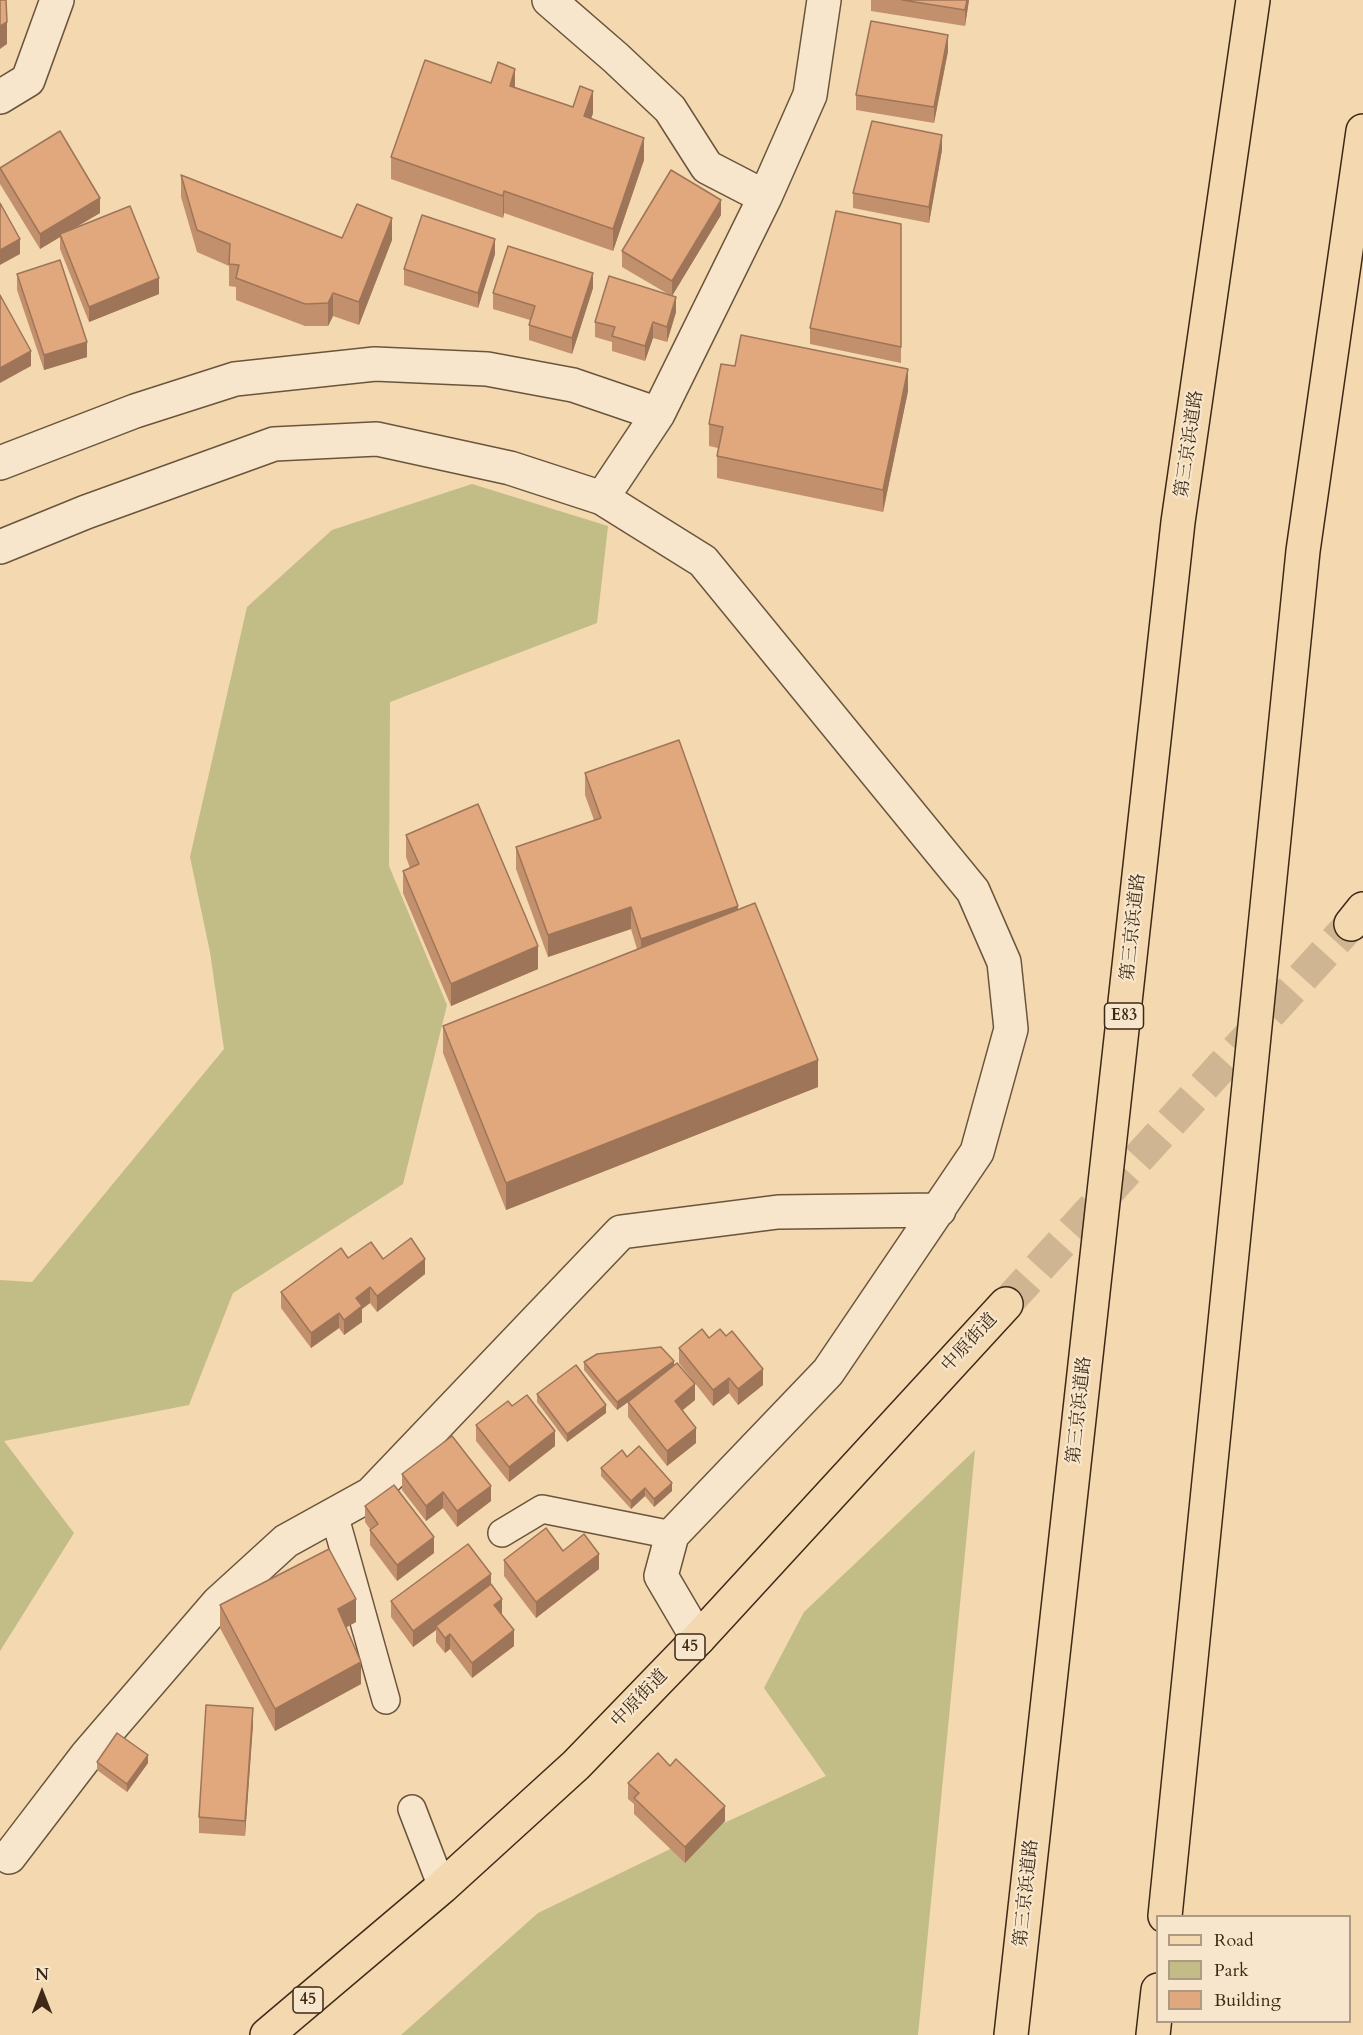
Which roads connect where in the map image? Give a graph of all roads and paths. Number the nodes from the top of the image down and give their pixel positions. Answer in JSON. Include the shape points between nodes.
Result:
{"nodes":[{"id":1,"x":57,"y":0,"type":"edge"},
{"id":2,"x":549,"y":0,"type":"edge"},
{"id":3,"x":824,"y":0,"type":"edge"},
{"id":4,"x":1253,"y":0,"type":"edge"},
{"id":5,"x":0,"y":97,"type":"edge"},
{"id":6,"x":1363,"y":131,"type":"edge"},
{"id":7,"x":765,"y":197,"type":"junction"},
{"id":8,"x":658,"y":414,"type":"junction"},
{"id":9,"x":0,"y":463,"type":"edge"},
{"id":10,"x":602,"y":498,"type":"junction"},
{"id":11,"x":0,"y":548,"type":"edge"},
{"id":12,"x":939,"y":1210,"type":"junction"},
{"id":13,"x":1006,"y":1304,"type":"tunnel mouth"},
{"id":14,"x":334,"y":1514,"type":"junction"},
{"id":15,"x":502,"y":1533,"type":"dead end"},
{"id":16,"x":672,"y":1535,"type":"junction"},
{"id":17,"x":698,"y":1639,"type":"junction"},
{"id":18,"x":386,"y":1700,"type":"dead end"},
{"id":19,"x":412,"y":1809,"type":"dead end"},
{"id":20,"x":9,"y":1857,"type":"dead end"},
{"id":21,"x":442,"y":1887,"type":"junction"},
{"id":22,"x":1165,"y":1915,"type":"edge"},
{"id":23,"x":1156,"y":2008,"type":"edge"},
{"id":24,"x":267,"y":2035,"type":"edge"},
{"id":25,"x":1011,"y":2035,"type":"edge"},
{"id":26,"x":1153,"y":2035,"type":"edge"}],
"edges":[{"from":1,"to":5,"type":"street","via":[[28,80]]},
{"from":2,"to":7,"type":"street","via":[[670,109],[707,167]]},
{"from":3,"to":7,"type":"street","via":[[810,95]]},
{"from":4,"to":25,"type":"main road","name":"第三京浜道路","number":"E83","via":[[1178,522]]},
{"from":6,"to":22,"type":"main road","via":[[1303,551]]},
{"from":7,"to":8,"type":"street"},
{"from":8,"to":9,"type":"street","via":[[573,385],[487,369],[375,364],[235,379],[135,411]]},
{"from":8,"to":10,"type":"street"},
{"from":10,"to":11,"type":"street","via":[[510,468],[377,439],[274,444],[86,512]]},
{"from":10,"to":12,"type":"street","via":[[703,561],[973,891],[1004,962],[1011,1029],[977,1152]]},
{"from":12,"to":14,"type":"street","via":[[778,1212],[621,1232],[371,1494]]},
{"from":12,"to":16,"type":"street","via":[[828,1372]]},
{"from":13,"to":17,"type":"main road","name":"中原街道","number":"45"},
{"from":14,"to":18,"type":"lane"},
{"from":14,"to":20,"type":"street","via":[[286,1541],[218,1603],[87,1755]]},
{"from":15,"to":16,"type":"lane","via":[[542,1509]]},
{"from":16,"to":17,"type":"street","via":[[661,1576]]},
{"from":17,"to":21,"type":"main road","name":"中原街道","number":"45","via":[[576,1766]]},
{"from":19,"to":21,"type":"lane"},
{"from":21,"to":24,"type":"main road","name":"中原街道","number":"45"},
{"from":23,"to":26,"type":"main road"}]}
